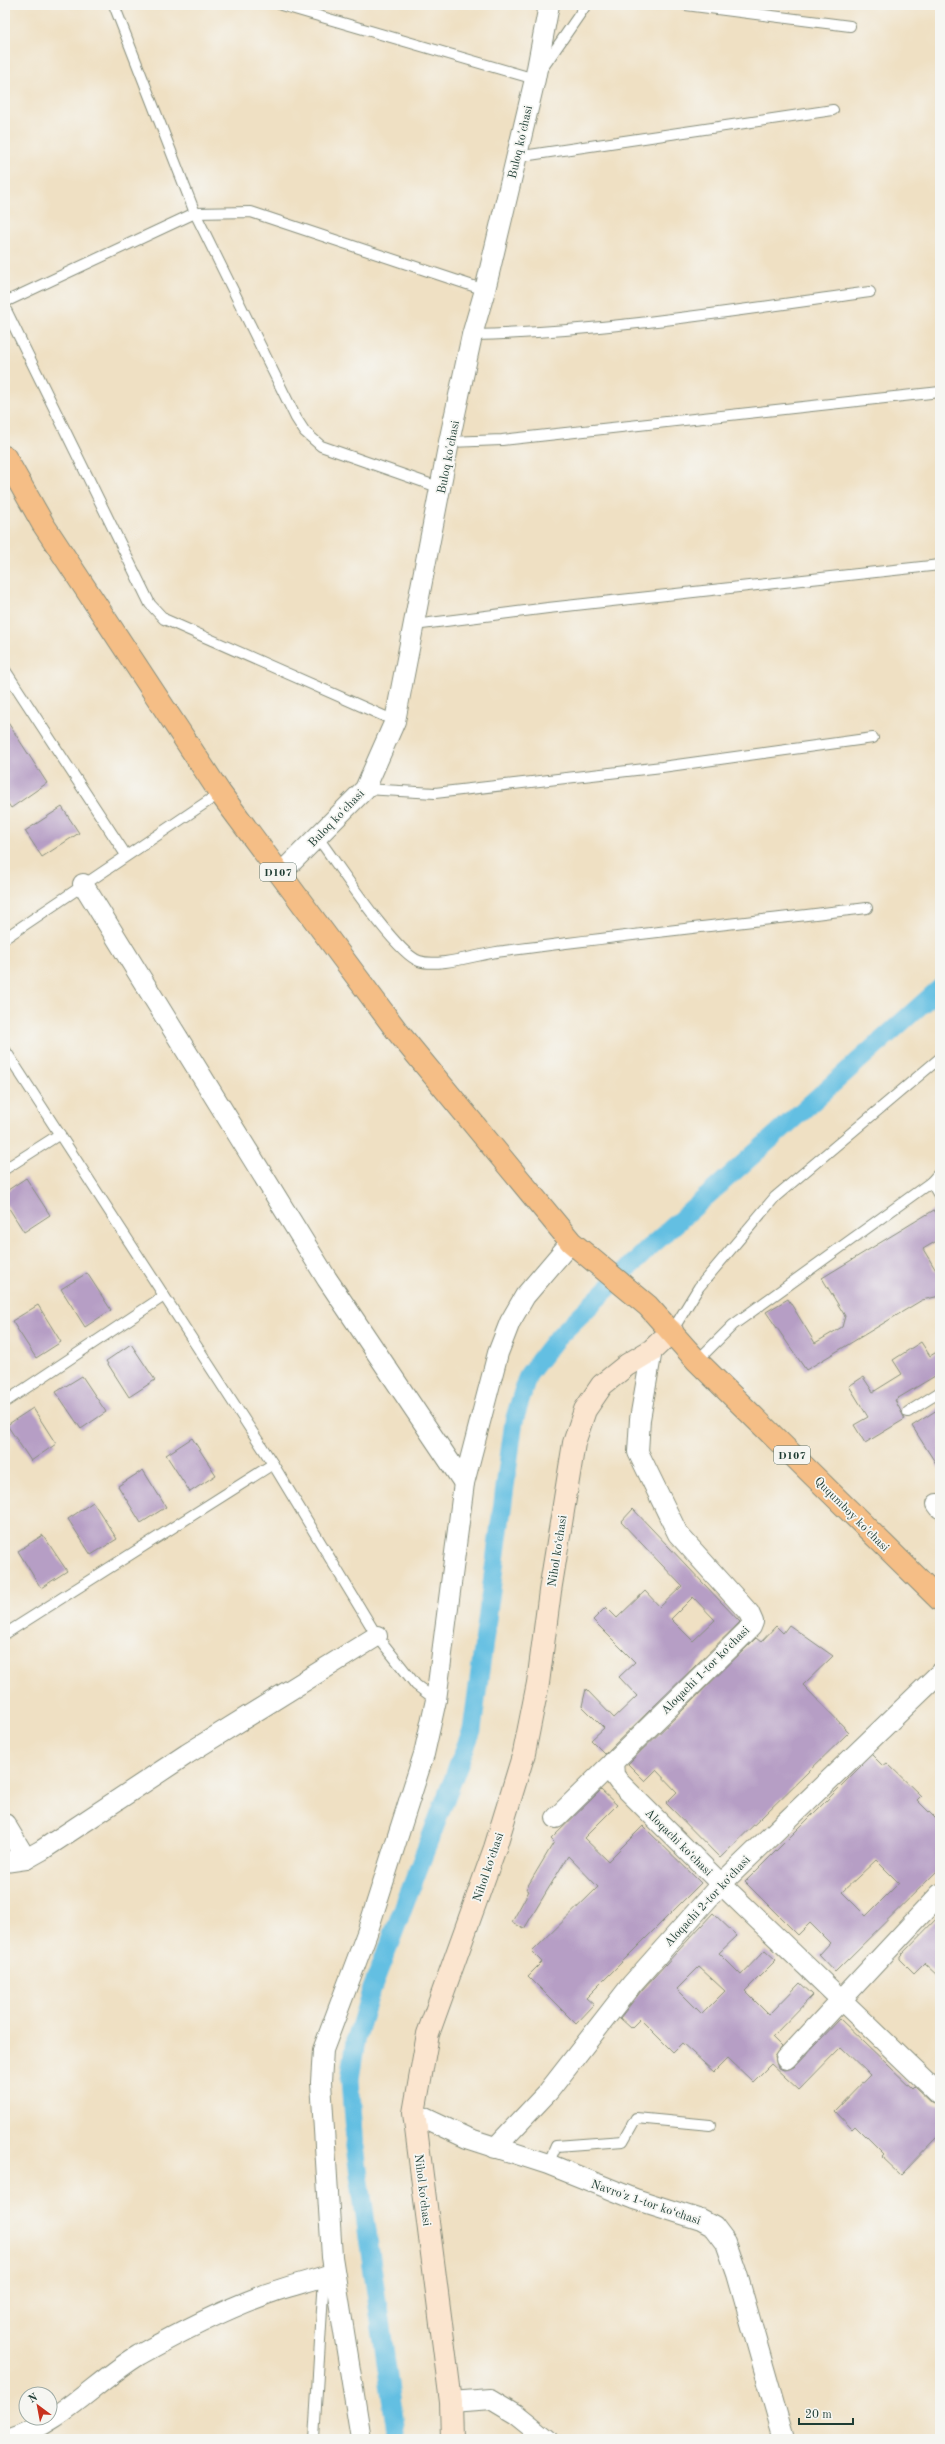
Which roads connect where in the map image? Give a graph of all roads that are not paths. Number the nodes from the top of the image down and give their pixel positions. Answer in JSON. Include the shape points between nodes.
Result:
{"nodes":[{"id":1,"x":114,"y":5,"type":"edge"},
{"id":2,"x":281,"y":5,"type":"edge"},
{"id":3,"x":549,"y":5,"type":"edge"},
{"id":4,"x":586,"y":5,"type":"edge"},
{"id":5,"x":686,"y":5,"type":"edge"},
{"id":6,"x":850,"y":26,"type":"dead end"},
{"id":7,"x":534,"y":79,"type":"junction"},
{"id":8,"x":832,"y":110,"type":"dead end"},
{"id":9,"x":516,"y":157,"type":"junction"},
{"id":10,"x":195,"y":213,"type":"junction"},
{"id":11,"x":485,"y":290,"type":"junction"},
{"id":12,"x":870,"y":292,"type":"dead end"},
{"id":13,"x":5,"y":302,"type":"edge"},
{"id":14,"x":5,"y":308,"type":"edge"},
{"id":15,"x":472,"y":335,"type":"junction"},
{"id":16,"x":940,"y":392,"type":"edge"},
{"id":17,"x":449,"y":442,"type":"junction"},
{"id":18,"x":6,"y":463,"type":"edge"},
{"id":19,"x":442,"y":488,"type":"junction"},
{"id":20,"x":940,"y":565,"type":"edge"},
{"id":21,"x":414,"y":625,"type":"junction"},
{"id":22,"x":5,"y":670,"type":"edge"},
{"id":23,"x":8,"y":683,"type":"edge"},
{"id":24,"x":395,"y":721,"type":"junction"},
{"id":25,"x":873,"y":738,"type":"dead end"},
{"id":26,"x":365,"y":789,"type":"junction"},
{"id":27,"x":220,"y":793,"type":"junction"},
{"id":28,"x":318,"y":838,"type":"junction"},
{"id":29,"x":126,"y":854,"type":"junction"},
{"id":30,"x":280,"y":874,"type":"junction"},
{"id":31,"x":83,"y":884,"type":"junction"},
{"id":32,"x":867,"y":908,"type":"dead end"},
{"id":33,"x":5,"y":938,"type":"edge"},
{"id":34,"x":5,"y":1050,"type":"edge"},
{"id":35,"x":940,"y":1058,"type":"edge"},
{"id":36,"x":60,"y":1134,"type":"junction"},
{"id":37,"x":5,"y":1169,"type":"edge"},
{"id":38,"x":940,"y":1172,"type":"edge"},
{"id":39,"x":931,"y":1182,"type":"junction"},
{"id":40,"x":940,"y":1197,"type":"edge"},
{"id":41,"x":572,"y":1242,"type":"junction"},
{"id":42,"x":164,"y":1296,"type":"junction"},
{"id":43,"x":672,"y":1331,"type":"junction"},
{"id":44,"x":652,"y":1350,"type":"junction"},
{"id":45,"x":697,"y":1361,"type":"junction"},
{"id":46,"x":940,"y":1392,"type":"edge"},
{"id":47,"x":5,"y":1402,"type":"edge"},
{"id":48,"x":908,"y":1412,"type":"dead end"},
{"id":49,"x":273,"y":1464,"type":"junction"},
{"id":50,"x":464,"y":1483,"type":"junction"},
{"id":51,"x":940,"y":1600,"type":"edge"},
{"id":52,"x":5,"y":1634,"type":"edge"},
{"id":53,"x":377,"y":1636,"type":"junction"},
{"id":54,"x":940,"y":1673,"type":"edge"},
{"id":55,"x":436,"y":1700,"type":"junction"},
{"id":56,"x":613,"y":1762,"type":"junction"},
{"id":57,"x":556,"y":1818,"type":"dead end"},
{"id":58,"x":5,"y":1824,"type":"edge"},
{"id":59,"x":26,"y":1858,"type":"junction"},
{"id":60,"x":5,"y":1862,"type":"edge"},
{"id":61,"x":5,"y":1872,"type":"edge"},
{"id":62,"x":721,"y":1884,"type":"junction"},
{"id":63,"x":940,"y":1894,"type":"edge"},
{"id":64,"x":841,"y":1999,"type":"junction"},
{"id":65,"x":786,"y":2059,"type":"dead end"},
{"id":66,"x":940,"y":2095,"type":"edge"},
{"id":67,"x":414,"y":2113,"type":"junction"},
{"id":68,"x":710,"y":2126,"type":"dead end"},
{"id":69,"x":495,"y":2148,"type":"junction"},
{"id":70,"x":548,"y":2164,"type":"junction"},
{"id":71,"x":329,"y":2275,"type":"junction"},
{"id":72,"x":451,"y":2402,"type":"junction"},
{"id":73,"x":10,"y":2439,"type":"edge"},
{"id":74,"x":314,"y":2439,"type":"edge"},
{"id":75,"x":362,"y":2439,"type":"edge"},
{"id":76,"x":452,"y":2439,"type":"edge"},
{"id":77,"x":547,"y":2439,"type":"edge"},
{"id":78,"x":784,"y":2439,"type":"edge"}],
"edges":[{"from":1,"to":10,"type":"lane"},
{"from":2,"to":7,"type":"lane"},
{"from":3,"to":7,"type":"street","name":"Buloq ko'chasi"},
{"from":4,"to":7,"type":"lane"},
{"from":5,"to":6,"type":"lane"},
{"from":7,"to":9,"type":"street","name":"Buloq ko'chasi"},
{"from":8,"to":9,"type":"lane"},
{"from":9,"to":11,"type":"street","name":"Buloq ko'chasi"},
{"from":10,"to":11,"type":"lane","via":[[251,212]]},
{"from":10,"to":13,"type":"lane"},
{"from":10,"to":19,"type":"lane","via":[[305,432],[322,446]]},
{"from":11,"to":15,"type":"street","name":"Buloq ko'chasi"},
{"from":12,"to":15,"type":"lane","via":[[606,326]]},
{"from":14,"to":24,"type":"lane","via":[[150,604],[164,619]]},
{"from":15,"to":17,"type":"street","name":"Buloq ko'chasi"},
{"from":16,"to":17,"type":"lane","via":[[533,437]]},
{"from":17,"to":19,"type":"street","name":"Buloq ko'chasi"},
{"from":18,"to":27,"type":"main road","number":"D107","via":[[43,524]]},
{"from":19,"to":21,"type":"street","name":"Buloq ko'chasi"},
{"from":20,"to":21,"type":"lane"},
{"from":21,"to":24,"type":"street","name":"Buloq ko'chasi"},
{"from":22,"to":23,"type":"lane"},
{"from":23,"to":29,"type":"lane"},
{"from":24,"to":26,"type":"street","name":"Buloq ko'chasi"},
{"from":25,"to":26,"type":"lane","via":[[662,768],[435,793]]},
{"from":26,"to":28,"type":"street","name":"Buloq ko'chasi"},
{"from":27,"to":29,"type":"lane"},
{"from":27,"to":30,"type":"main road","number":"D107"},
{"from":28,"to":30,"type":"street","name":"Buloq ko'chasi"},
{"from":28,"to":32,"type":"lane","via":[[382,926],[408,954],[420,961],[436,962],[503,951]]},
{"from":29,"to":31,"type":"lane"},
{"from":30,"to":41,"type":"main road","number":"D107","via":[[397,1031]]},
{"from":31,"to":33,"type":"lane"},
{"from":31,"to":50,"type":"street","via":[[327,1279]]},
{"from":34,"to":36,"type":"lane"},
{"from":35,"to":43,"type":"lane","via":[[775,1197],[699,1287]]},
{"from":36,"to":37,"type":"lane"},
{"from":36,"to":42,"type":"lane"},
{"from":38,"to":39,"type":"lane"},
{"from":39,"to":40,"type":"lane"},
{"from":39,"to":45,"type":"lane","via":[[733,1325]]},
{"from":41,"to":43,"type":"main road","name":"Ququmboy ko'chasi","number":"D107","via":[[648,1306]]},
{"from":41,"to":50,"type":"street","via":[[525,1296],[510,1322],[498,1353]]},
{"from":42,"to":47,"type":"lane"},
{"from":42,"to":49,"type":"lane"},
{"from":43,"to":44,"type":"main road","name":"Nihol koʻchasi"},
{"from":43,"to":45,"type":"main road","name":"Ququmboy ko'chasi","number":"D107"},
{"from":44,"to":56,"type":"street","name":"Aloqachi 1-tor koʻchasi","via":[[640,1419],[638,1452],[678,1534],[750,1614],[753,1622],[751,1627]]},
{"from":44,"to":67,"type":"main road","name":"Nihol koʻchasi","via":[[627,1365],[602,1385],[585,1410],[574,1443],[538,1683],[524,1752],[495,1848],[428,2034]]},
{"from":45,"to":51,"type":"main road","name":"Ququmboy ko'chasi","number":"D107"},
{"from":46,"to":48,"type":"lane"},
{"from":49,"to":52,"type":"lane"},
{"from":49,"to":53,"type":"lane"},
{"from":50,"to":55,"type":"street"},
{"from":53,"to":55,"type":"lane","via":[[416,1685]]},
{"from":53,"to":59,"type":"street"},
{"from":54,"to":62,"type":"street","name":"Aloqachi 2-tor koʻchasi"},
{"from":55,"to":71,"type":"street","via":[[424,1754],[370,1925],[323,2050],[321,2082]]},
{"from":56,"to":57,"type":"street","name":"Aloqachi 1-tor koʻchasi"},
{"from":56,"to":62,"type":"street","name":"Aloqachi koʻchasi","via":[[614,1775],[619,1782]]},
{"from":58,"to":59,"type":"street"},
{"from":59,"to":60,"type":"street"},
{"from":59,"to":61,"type":"lane"},
{"from":62,"to":64,"type":"street","name":"Aloqachi koʻchasi"},
{"from":62,"to":69,"type":"street","name":"Aloqachi 2-tor koʻchasi","via":[[632,1984],[548,2092]]},
{"from":63,"to":64,"type":"street"},
{"from":64,"to":65,"type":"street"},
{"from":64,"to":66,"type":"street","name":"Aloqachi koʻchasi"},
{"from":67,"to":69,"type":"street"},
{"from":67,"to":72,"type":"main road","name":"Nihol koʻchasi"},
{"from":68,"to":70,"type":"lane","via":[[636,2118],[623,2141],[556,2146]]},
{"from":69,"to":70,"type":"street"},
{"from":70,"to":78,"type":"street","via":[[635,2199],[701,2220],[714,2227],[722,2236],[737,2274]]},
{"from":71,"to":73,"type":"street","via":[[261,2296],[208,2318],[138,2356],[64,2410],[20,2436]]},
{"from":71,"to":74,"type":"lane"},
{"from":71,"to":75,"type":"street"},
{"from":72,"to":76,"type":"main road","name":"Nihol koʻchasi"},
{"from":72,"to":77,"type":"street","via":[[491,2399],[516,2414]]}]}
